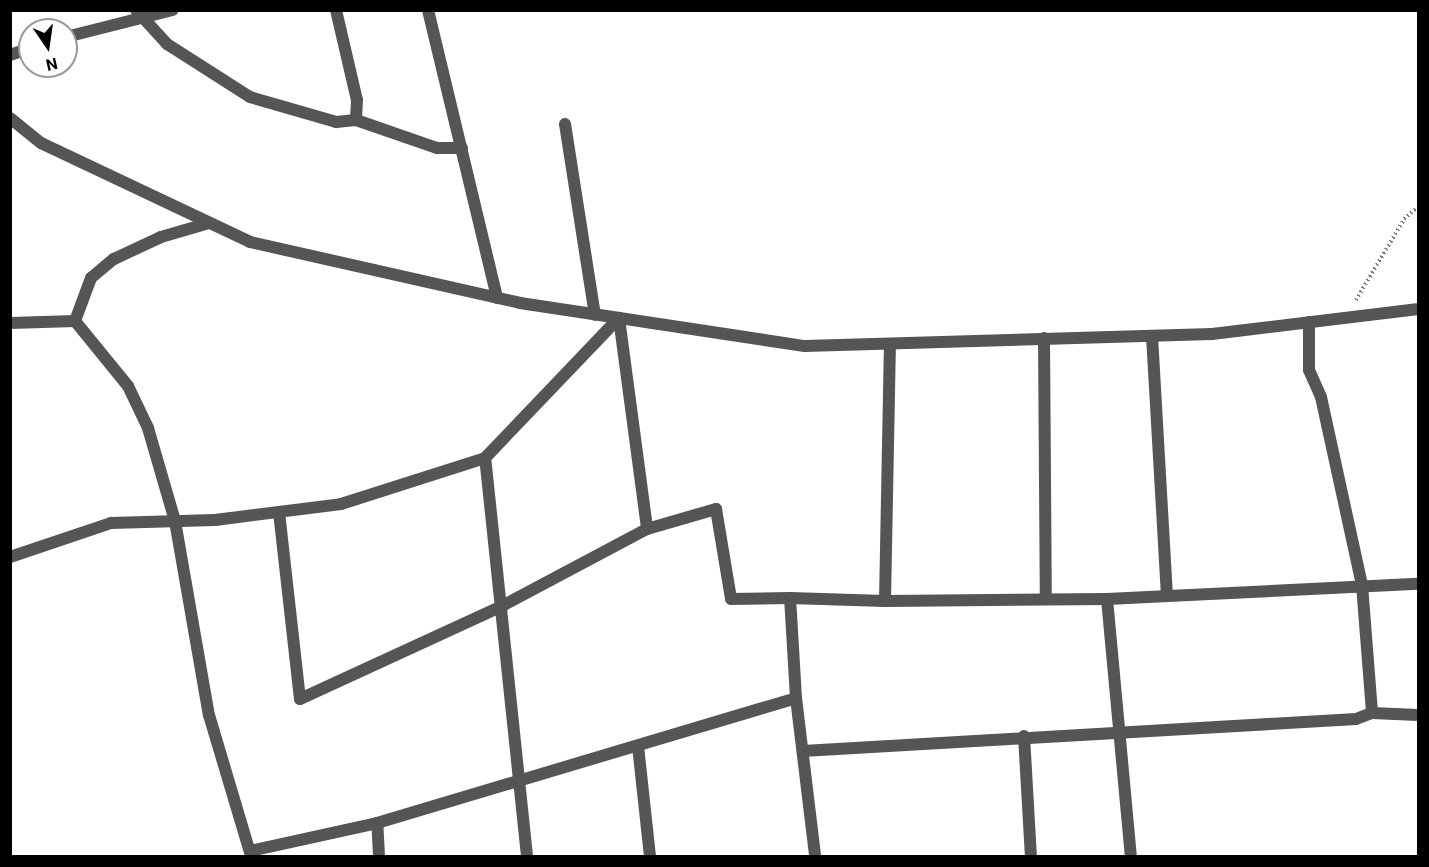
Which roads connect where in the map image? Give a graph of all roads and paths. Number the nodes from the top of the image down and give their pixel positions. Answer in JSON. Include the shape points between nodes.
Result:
{"nodes":[{"id":1,"x":173,"y":10,"type":"edge"},
{"id":2,"x":336,"y":10,"type":"edge"},
{"id":3,"x":428,"y":10,"type":"edge"},
{"id":4,"x":139,"y":15,"type":"edge"},
{"id":5,"x":78,"y":33,"type":"edge"},
{"id":6,"x":10,"y":118,"type":"edge"},
{"id":7,"x":356,"y":120,"type":"junction"},
{"id":8,"x":565,"y":124,"type":"dead end"},
{"id":9,"x":462,"y":148,"type":"junction"},
{"id":10,"x":1419,"y":207,"type":"edge"},
{"id":11,"x":210,"y":223,"type":"junction"},
{"id":12,"x":497,"y":298,"type":"junction"},
{"id":13,"x":1419,"y":309,"type":"edge"},
{"id":14,"x":595,"y":315,"type":"junction"},
{"id":15,"x":619,"y":318,"type":"junction"},
{"id":16,"x":1346,"y":318,"type":"junction"},
{"id":17,"x":75,"y":321,"type":"junction"},
{"id":18,"x":1310,"y":322,"type":"junction"},
{"id":19,"x":10,"y":323,"type":"edge"},
{"id":20,"x":1152,"y":336,"type":"junction"},
{"id":21,"x":1044,"y":338,"type":"junction"},
{"id":22,"x":890,"y":344,"type":"junction"},
{"id":23,"x":485,"y":458,"type":"junction"},
{"id":24,"x":279,"y":512,"type":"junction"},
{"id":25,"x":175,"y":521,"type":"junction"},
{"id":26,"x":647,"y":529,"type":"junction"},
{"id":27,"x":10,"y":557,"type":"edge"},
{"id":28,"x":1419,"y":584,"type":"edge"},
{"id":29,"x":1362,"y":585,"type":"junction"},
{"id":30,"x":1167,"y":596,"type":"junction"},
{"id":31,"x":790,"y":598,"type":"junction"},
{"id":32,"x":1046,"y":599,"type":"junction"},
{"id":33,"x":1107,"y":599,"type":"junction"},
{"id":34,"x":885,"y":601,"type":"junction"},
{"id":35,"x":502,"y":606,"type":"junction"},
{"id":36,"x":796,"y":698,"type":"junction"},
{"id":37,"x":1372,"y":713,"type":"junction"},
{"id":38,"x":1419,"y":715,"type":"edge"},
{"id":39,"x":1118,"y":730,"type":"junction"},
{"id":40,"x":1024,"y":736,"type":"junction"},
{"id":41,"x":638,"y":746,"type":"junction"},
{"id":42,"x":802,"y":751,"type":"junction"},
{"id":43,"x":522,"y":781,"type":"junction"},
{"id":44,"x":377,"y":823,"type":"junction"},
{"id":45,"x":250,"y":854,"type":"edge"},
{"id":46,"x":380,"y":856,"type":"edge"},
{"id":47,"x":527,"y":856,"type":"edge"},
{"id":48,"x":650,"y":856,"type":"edge"},
{"id":49,"x":815,"y":856,"type":"edge"},
{"id":50,"x":1031,"y":856,"type":"edge"},
{"id":51,"x":1131,"y":856,"type":"edge"}],
"edges":[{"from":1,"to":4,"type":"street"},
{"from":2,"to":7,"type":"street","via":[[357,100]]},
{"from":3,"to":9,"type":"street"},
{"from":4,"to":5,"type":"street"},
{"from":4,"to":7,"type":"street","via":[[167,44],[250,97],[336,122]]},
{"from":6,"to":11,"type":"street","via":[[41,143]]},
{"from":7,"to":9,"type":"street","via":[[437,148]]},
{"from":8,"to":14,"type":"street"},
{"from":9,"to":12,"type":"street"},
{"from":10,"to":16,"type":"path","via":[[1404,219]]},
{"from":11,"to":12,"type":"street","via":[[250,242]]},
{"from":11,"to":17,"type":"street","via":[[161,237],[114,260],[91,278]]},
{"from":12,"to":14,"type":"street"},
{"from":13,"to":16,"type":"street"},
{"from":14,"to":15,"type":"street"},
{"from":15,"to":22,"type":"street","via":[[805,346]]},
{"from":15,"to":23,"type":"street"},
{"from":15,"to":26,"type":"street"},
{"from":16,"to":18,"type":"street"},
{"from":17,"to":19,"type":"street"},
{"from":17,"to":25,"type":"street","via":[[128,386],[148,428]]},
{"from":18,"to":20,"type":"street"},
{"from":18,"to":29,"type":"street","via":[[1309,370],[1321,397]]},
{"from":20,"to":21,"type":"street"},
{"from":20,"to":30,"type":"street"},
{"from":21,"to":22,"type":"street"},
{"from":21,"to":32,"type":"street"},
{"from":22,"to":34,"type":"street"},
{"from":23,"to":24,"type":"street","via":[[341,504]]},
{"from":23,"to":35,"type":"street"},
{"from":24,"to":25,"type":"street"},
{"from":24,"to":35,"type":"street","via":[[300,699]]},
{"from":25,"to":27,"type":"street","via":[[111,523]]},
{"from":25,"to":45,"type":"street","via":[[209,715]]},
{"from":26,"to":31,"type":"street","via":[[716,509],[731,599]]},
{"from":26,"to":35,"type":"street"},
{"from":28,"to":29,"type":"street"},
{"from":29,"to":30,"type":"street"},
{"from":29,"to":37,"type":"street"},
{"from":30,"to":33,"type":"street"},
{"from":31,"to":34,"type":"street"},
{"from":31,"to":36,"type":"street"},
{"from":32,"to":33,"type":"street"},
{"from":32,"to":34,"type":"street"},
{"from":33,"to":39,"type":"street"},
{"from":35,"to":43,"type":"street"},
{"from":36,"to":41,"type":"street"},
{"from":36,"to":42,"type":"street"},
{"from":37,"to":38,"type":"street"},
{"from":37,"to":39,"type":"street","via":[[1356,719]]},
{"from":39,"to":40,"type":"street"},
{"from":39,"to":51,"type":"street"},
{"from":40,"to":42,"type":"street"},
{"from":40,"to":50,"type":"street"},
{"from":41,"to":43,"type":"street"},
{"from":41,"to":48,"type":"street"},
{"from":42,"to":49,"type":"street"},
{"from":43,"to":44,"type":"street"},
{"from":43,"to":47,"type":"street"},
{"from":44,"to":45,"type":"street"},
{"from":44,"to":46,"type":"street"}]}
